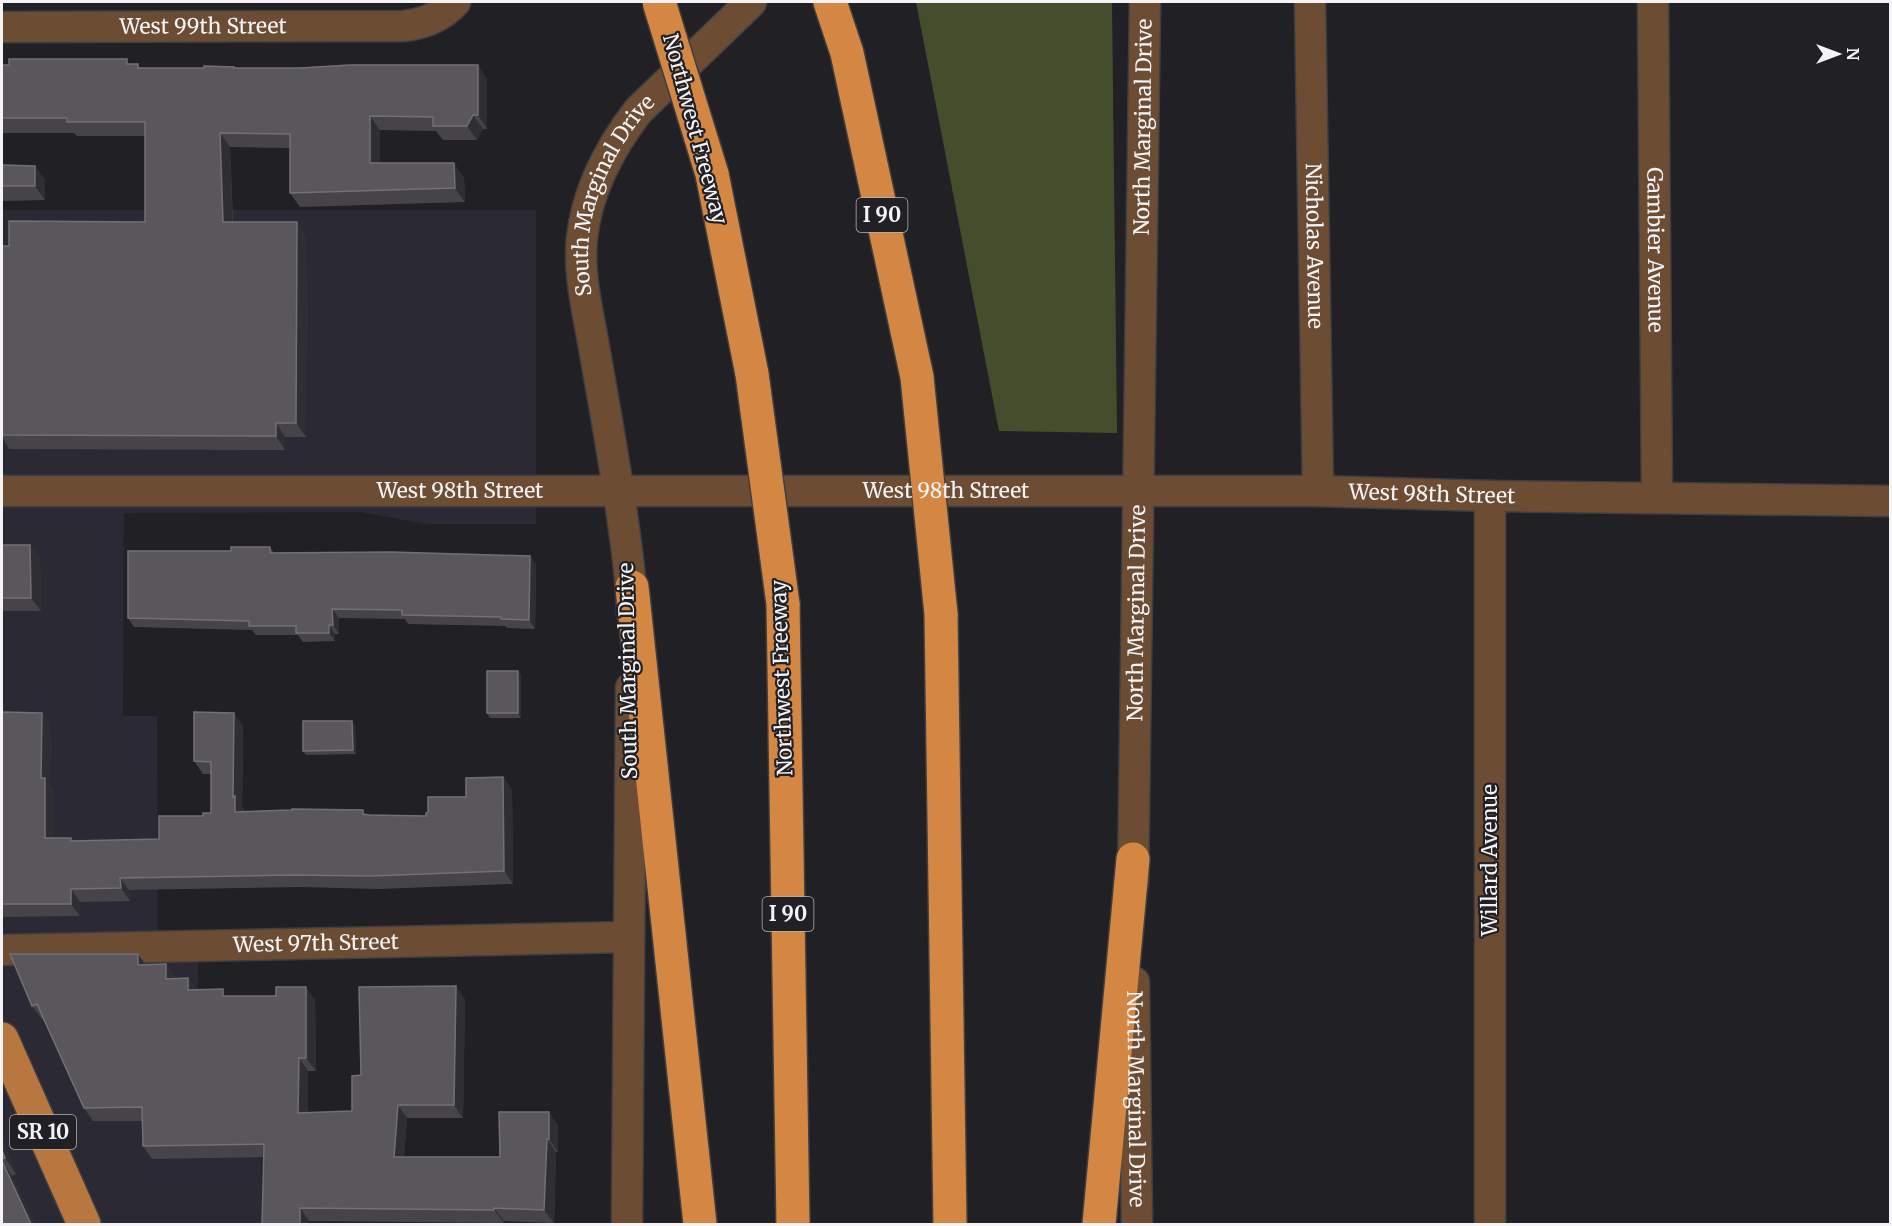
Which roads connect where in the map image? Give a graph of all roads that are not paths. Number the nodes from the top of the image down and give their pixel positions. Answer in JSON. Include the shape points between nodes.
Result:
{"nodes":[{"id":1,"x":455,"y":2,"type":"edge"},
{"id":2,"x":659,"y":2,"type":"edge"},
{"id":3,"x":751,"y":2,"type":"edge"},
{"id":4,"x":830,"y":2,"type":"edge"},
{"id":5,"x":1145,"y":2,"type":"edge"},
{"id":6,"x":1310,"y":2,"type":"edge"},
{"id":7,"x":1653,"y":2,"type":"edge"},
{"id":8,"x":2,"y":27,"type":"edge"},
{"id":9,"x":2,"y":491,"type":"edge"},
{"id":10,"x":619,"y":491,"type":"junction"},
{"id":11,"x":1139,"y":491,"type":"junction"},
{"id":12,"x":1318,"y":491,"type":"junction"},
{"id":13,"x":1490,"y":496,"type":"junction"},
{"id":14,"x":1657,"y":498,"type":"junction"},
{"id":15,"x":1890,"y":501,"type":"edge"},
{"id":16,"x":632,"y":586,"type":"junction"},
{"id":17,"x":1133,"y":859,"type":"junction"},
{"id":18,"x":628,"y":937,"type":"junction"},
{"id":19,"x":2,"y":950,"type":"edge"},
{"id":20,"x":2,"y":1039,"type":"edge"},
{"id":21,"x":84,"y":1224,"type":"edge"},
{"id":22,"x":627,"y":1224,"type":"edge"},
{"id":23,"x":700,"y":1224,"type":"edge"},
{"id":24,"x":793,"y":1224,"type":"edge"},
{"id":25,"x":950,"y":1224,"type":"edge"},
{"id":26,"x":1099,"y":1224,"type":"edge"},
{"id":27,"x":1137,"y":1224,"type":"edge"},
{"id":28,"x":1490,"y":1224,"type":"edge"}],
"edges":[{"from":1,"to":8,"type":"street","name":"West 99th Street","via":[[429,20],[404,26]]},
{"from":2,"to":24,"type":"highway","name":"Northwest Freeway","number":"I 90","bridge":true,"via":[[712,174],[752,374],[783,604]]},
{"from":3,"to":10,"type":"street","name":"South Marginal Drive","via":[[638,111],[604,163],[591,193],[582,241],[582,266]]},
{"from":4,"to":25,"type":"highway","number":"I 90","bridge":true,"via":[[847,53],[917,377],[941,614]]},
{"from":5,"to":11,"type":"street","name":"North Marginal Drive"},
{"from":6,"to":12,"type":"street","name":"Nicholas Avenue"},
{"from":7,"to":14,"type":"street","name":"Gambier Avenue"},
{"from":9,"to":10,"type":"street","name":"West 98th Street"},
{"from":10,"to":11,"type":"street","name":"West 98th Street"},
{"from":10,"to":16,"type":"street","name":"South Marginal Drive"},
{"from":11,"to":12,"type":"street","name":"West 98th Street"},
{"from":11,"to":17,"type":"street","name":"North Marginal Drive"},
{"from":12,"to":13,"type":"street","name":"West 98th Street"},
{"from":13,"to":14,"type":"street","name":"West 98th Street"},
{"from":13,"to":28,"type":"street","name":"Willard Avenue"},
{"from":14,"to":15,"type":"street","name":"West 98th Street"},
{"from":16,"to":18,"type":"street","name":"South Marginal Drive"},
{"from":16,"to":23,"type":"highway"},
{"from":17,"to":26,"type":"highway"},
{"from":17,"to":27,"type":"street","name":"North Marginal Drive"},
{"from":18,"to":19,"type":"street","name":"West 97th Street"},
{"from":18,"to":22,"type":"street","name":"South Marginal Drive"},
{"from":20,"to":21,"type":"main road","number":"SR 10"}]}
